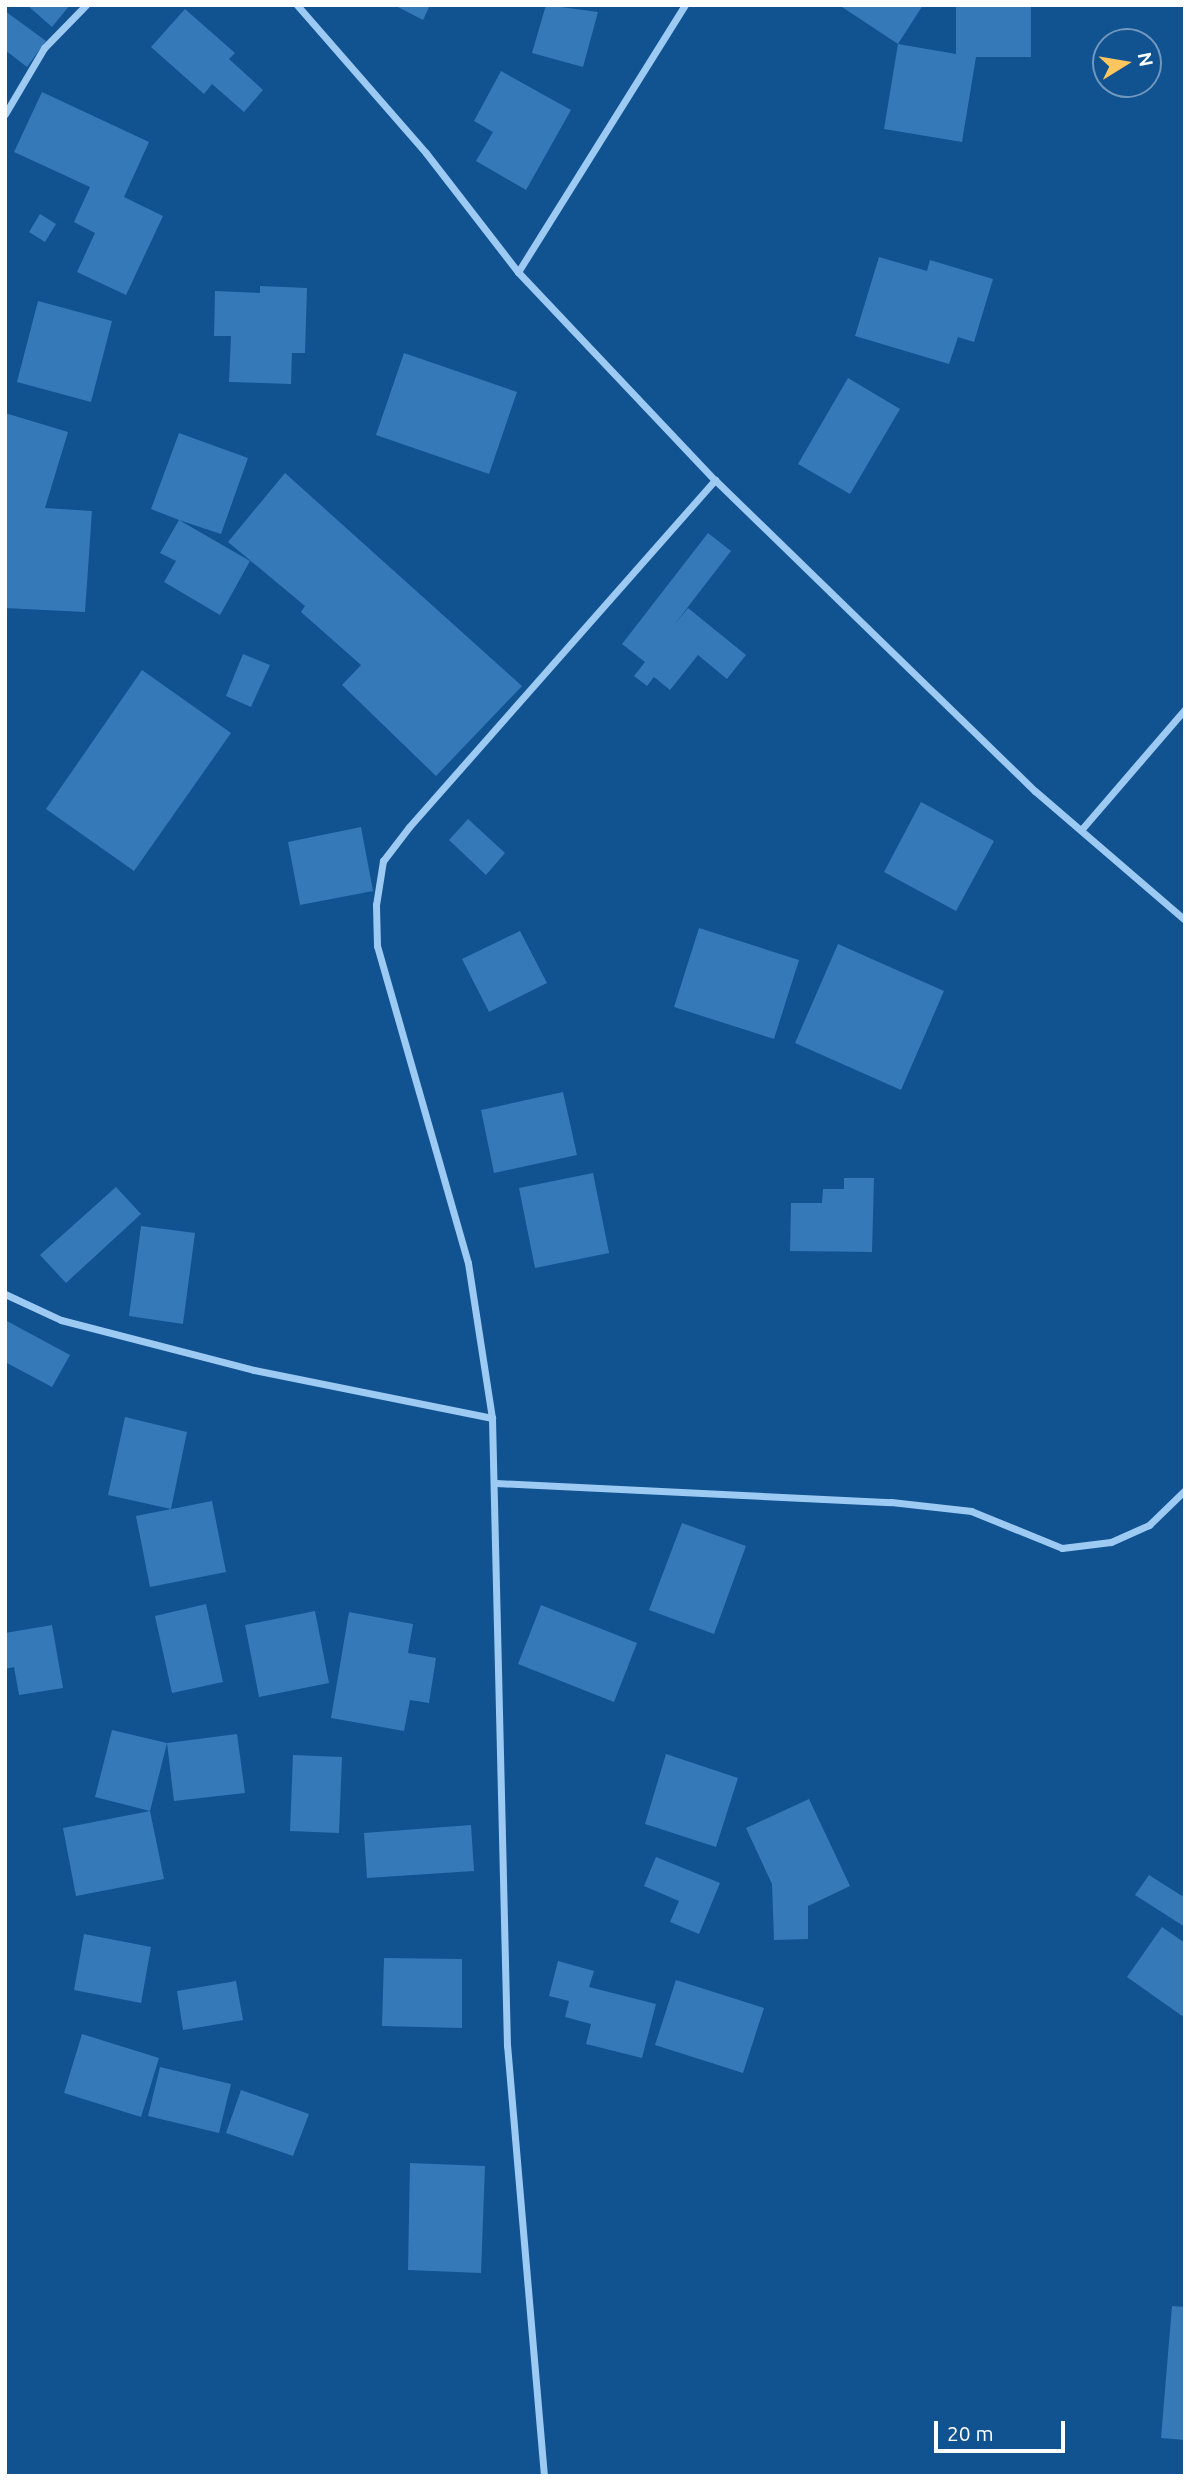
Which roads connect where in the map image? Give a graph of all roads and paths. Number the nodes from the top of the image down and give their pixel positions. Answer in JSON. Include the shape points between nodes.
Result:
{"nodes":[{"id":1,"x":86,"y":5,"type":"edge"},
{"id":2,"x":297,"y":5,"type":"edge"},
{"id":3,"x":685,"y":5,"type":"edge"},
{"id":4,"x":5,"y":114,"type":"edge"},
{"id":5,"x":518,"y":272,"type":"junction"},
{"id":6,"x":715,"y":480,"type":"junction"},
{"id":7,"x":1185,"y":709,"type":"edge"},
{"id":8,"x":1081,"y":830,"type":"junction"},
{"id":9,"x":1185,"y":920,"type":"edge"},
{"id":10,"x":5,"y":1294,"type":"edge"},
{"id":11,"x":492,"y":1418,"type":"junction"},
{"id":12,"x":496,"y":1483,"type":"junction"},
{"id":13,"x":1185,"y":1490,"type":"edge"},
{"id":14,"x":544,"y":2476,"type":"edge"}],
"edges":[{"from":1,"to":4,"type":"street","via":[[44,48]]},
{"from":2,"to":5,"type":"street","via":[[426,153]]},
{"from":3,"to":5,"type":"street"},
{"from":5,"to":6,"type":"street"},
{"from":6,"to":8,"type":"street"},
{"from":6,"to":11,"type":"street","via":[[383,861],[377,946],[468,1263]]},
{"from":7,"to":8,"type":"street"},
{"from":8,"to":9,"type":"street"},
{"from":10,"to":11,"type":"street","via":[[61,1320],[215,1360]]},
{"from":11,"to":12,"type":"street"},
{"from":12,"to":13,"type":"street","via":[[891,1502],[971,1511],[1062,1548],[1111,1542],[1149,1525]]},
{"from":12,"to":14,"type":"street","via":[[507,2046]]}]}
